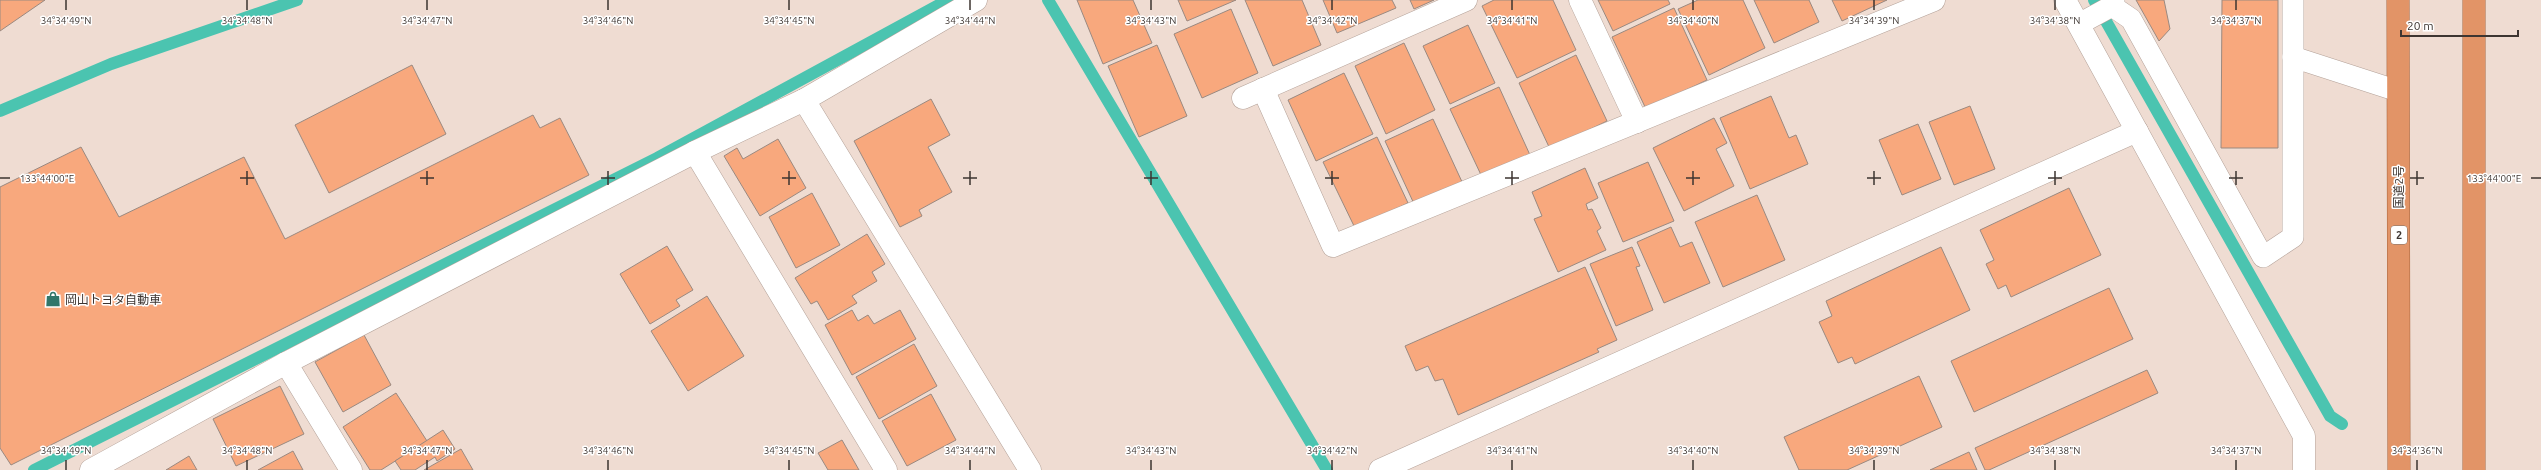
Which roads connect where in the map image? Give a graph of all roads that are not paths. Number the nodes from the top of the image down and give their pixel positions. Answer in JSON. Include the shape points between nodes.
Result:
{"nodes":[{"id":1,"x":976,"y":0,"type":"edge"},
{"id":2,"x":1466,"y":0,"type":"edge"},
{"id":3,"x":1580,"y":0,"type":"edge"},
{"id":4,"x":1934,"y":0,"type":"edge"},
{"id":5,"x":2065,"y":0,"type":"edge"},
{"id":6,"x":2293,"y":0,"type":"edge"},
{"id":7,"x":2398,"y":0,"type":"edge"},
{"id":8,"x":2474,"y":0,"type":"edge"},
{"id":9,"x":2100,"y":12,"type":"edge"},
{"id":10,"x":2293,"y":57,"type":"junction"},
{"id":11,"x":1264,"y":89,"type":"junction"},
{"id":12,"x":2398,"y":91,"type":"junction"},
{"id":13,"x":1243,"y":98,"type":"dead end"},
{"id":14,"x":804,"y":100,"type":"junction"},
{"id":15,"x":1636,"y":122,"type":"junction"},
{"id":16,"x":2137,"y":131,"type":"junction"},
{"id":17,"x":695,"y":152,"type":"junction"},
{"id":18,"x":286,"y":362,"type":"junction"},
{"id":19,"x":91,"y":470,"type":"edge"},
{"id":20,"x":351,"y":470,"type":"edge"},
{"id":21,"x":886,"y":470,"type":"edge"},
{"id":22,"x":1030,"y":470,"type":"edge"},
{"id":23,"x":1380,"y":470,"type":"edge"},
{"id":24,"x":2304,"y":470,"type":"edge"},
{"id":25,"x":2399,"y":470,"type":"edge"},
{"id":26,"x":2474,"y":470,"type":"edge"}],
"edges":[{"from":1,"to":14,"type":"street"},
{"from":2,"to":11,"type":"street"},
{"from":3,"to":15,"type":"street"},
{"from":4,"to":15,"type":"street"},
{"from":5,"to":9,"type":"street"},
{"from":6,"to":10,"type":"lane"},
{"from":7,"to":12,"type":"highway","name":"国道2号","number":"2"},
{"from":8,"to":26,"type":"highway"},
{"from":9,"to":10,"type":"lane","via":[[2131,19],[2263,257],[2293,236]]},
{"from":9,"to":16,"type":"street"},
{"from":10,"to":12,"type":"lane"},
{"from":11,"to":13,"type":"street"},
{"from":11,"to":15,"type":"street","via":[[1332,246]]},
{"from":12,"to":25,"type":"highway","name":"国道2号","number":"2"},
{"from":14,"to":17,"type":"street"},
{"from":14,"to":22,"type":"street"},
{"from":16,"to":23,"type":"street"},
{"from":16,"to":24,"type":"street","via":[[2304,436]]},
{"from":17,"to":18,"type":"street"},
{"from":17,"to":21,"type":"street"},
{"from":18,"to":19,"type":"street"},
{"from":18,"to":20,"type":"street"}]}
